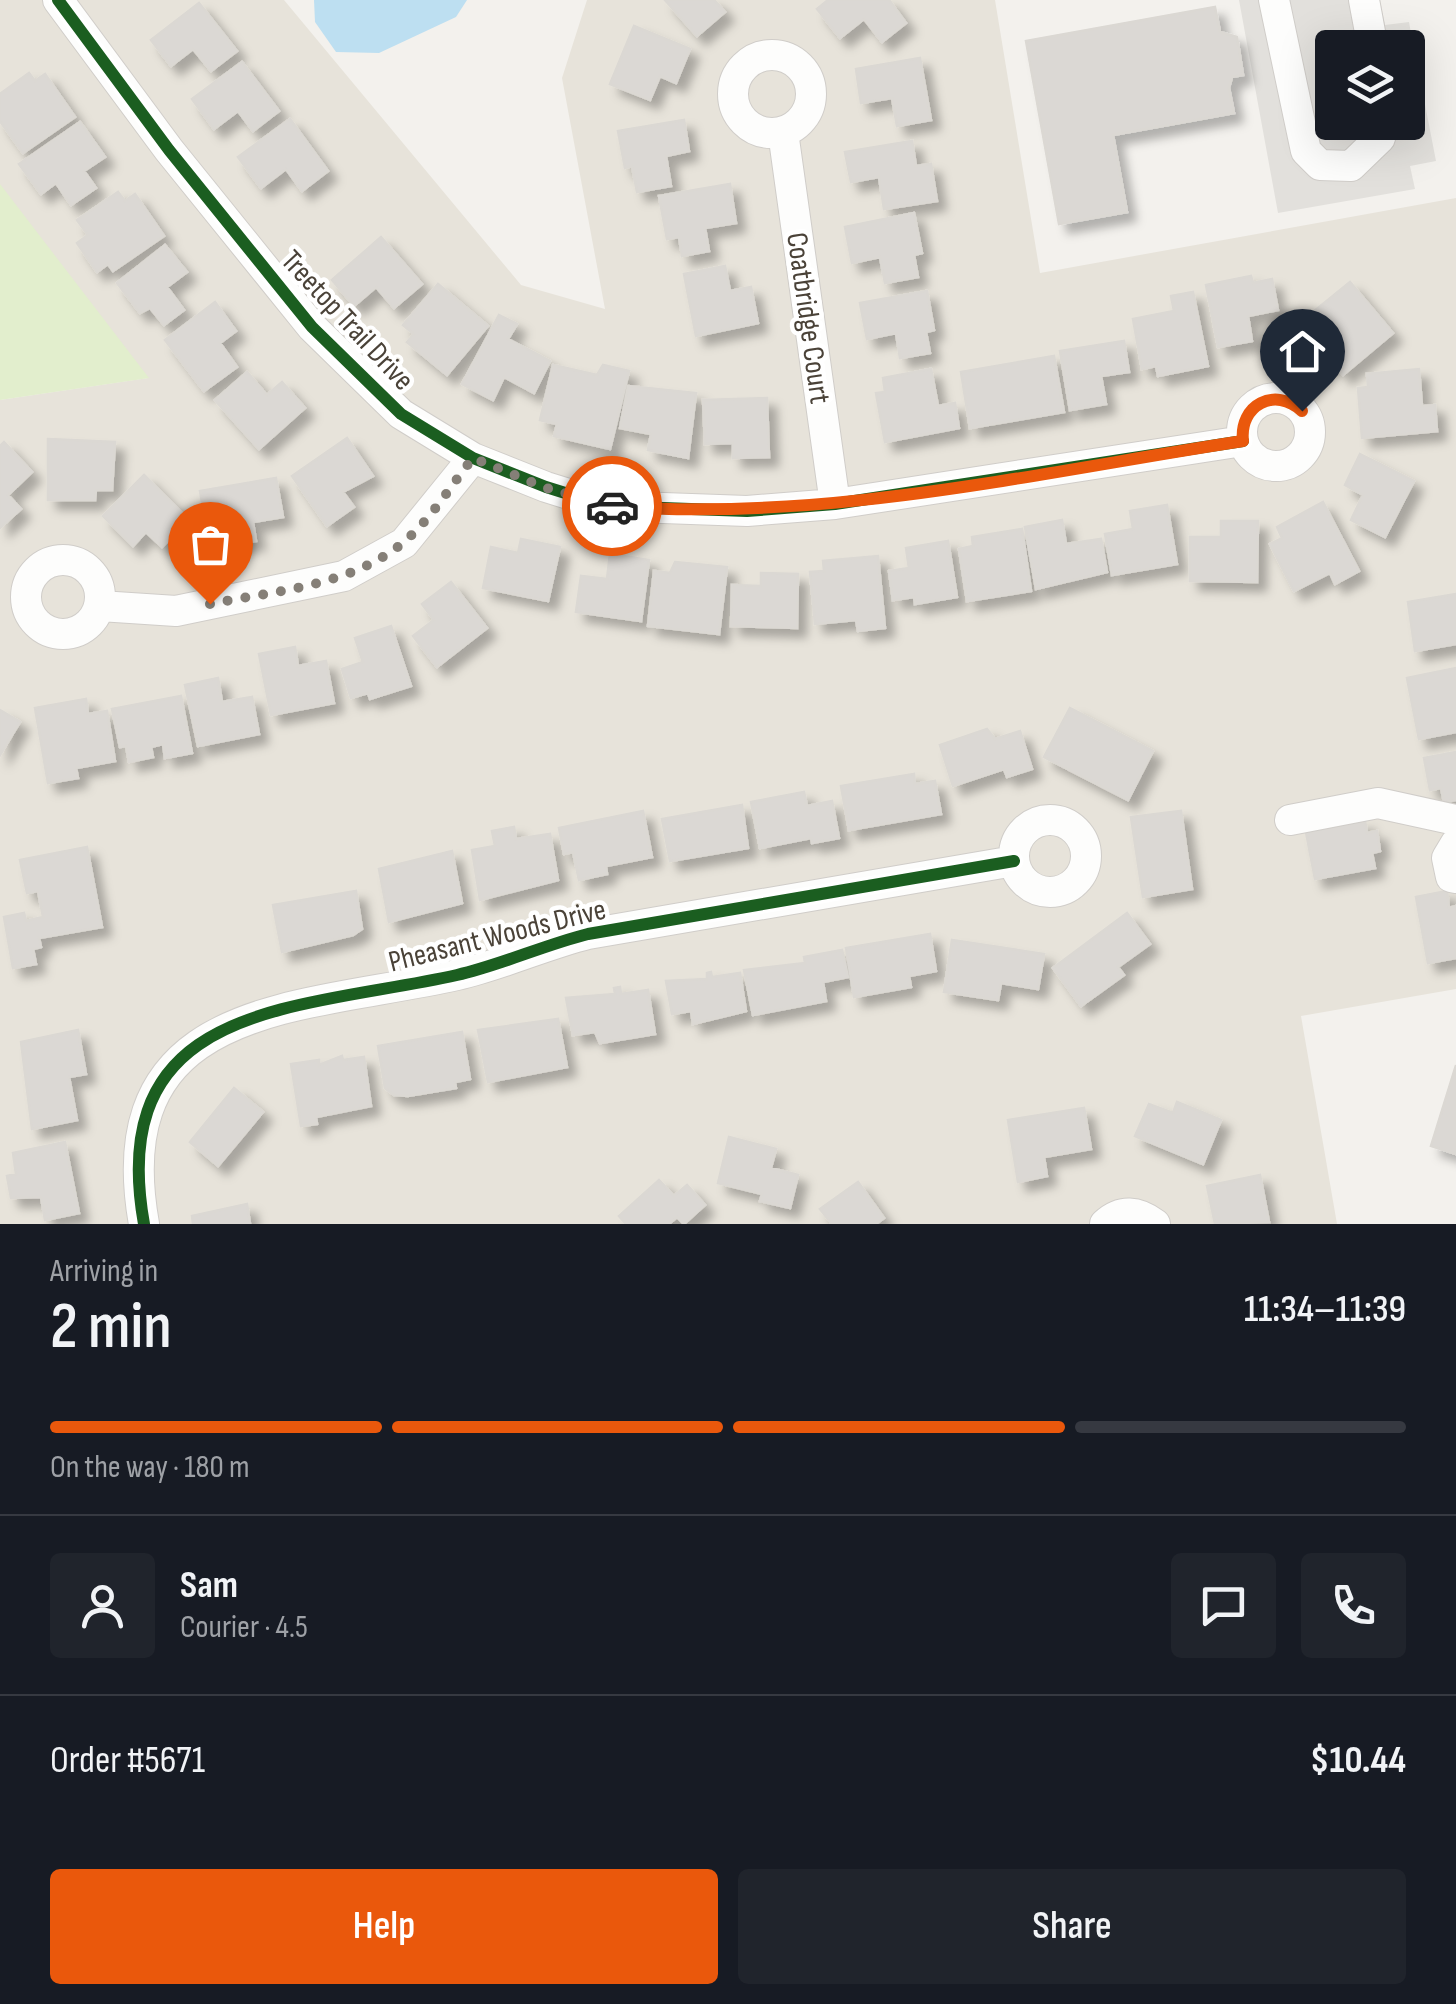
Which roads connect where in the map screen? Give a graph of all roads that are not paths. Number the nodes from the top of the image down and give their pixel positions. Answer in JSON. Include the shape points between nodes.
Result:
{"nodes":[{"id":1,"x":58,"y":0,"type":"edge"},
{"id":2,"x":1274,"y":0,"type":"edge"},
{"id":3,"x":1364,"y":0,"type":"edge"},
{"id":4,"x":1370,"y":30,"type":"edge"},
{"id":5,"x":783,"y":132,"type":"dead end"},
{"id":6,"x":1378,"y":140,"type":"edge"},
{"id":7,"x":1243,"y":441,"type":"dead end"},
{"id":8,"x":473,"y":458,"type":"junction"},
{"id":9,"x":835,"y":504,"type":"junction"},
{"id":10,"x":100,"y":606,"type":"dead end"},
{"id":11,"x":1290,"y":820,"type":"dead end"},
{"id":12,"x":1456,"y":820,"type":"edge"},
{"id":13,"x":1456,"y":843,"type":"edge"},
{"id":14,"x":1014,"y":861,"type":"dead end"},
{"id":15,"x":1456,"y":878,"type":"edge"},
{"id":16,"x":144,"y":1224,"type":"edge"},
{"id":17,"x":1104,"y":1224,"type":"edge"},
{"id":18,"x":1155,"y":1224,"type":"edge"}],
"edges":[{"from":1,"to":8,"type":"street","name":"Treetop Trail Drive","via":[[312,327],[401,414]]},
{"from":2,"to":6,"type":"street","via":[[1306,151],[1320,165],[1352,166]]},
{"from":3,"to":4,"type":"street"},
{"from":5,"to":9,"type":"street","name":"Coatbridge Court"},
{"from":7,"to":9,"type":"street","name":"Treetop Trail Drive"},
{"from":8,"to":9,"type":"street","name":"Treetop Trail Drive","via":[[607,506],[748,511]]},
{"from":8,"to":10,"type":"street","via":[[404,543],[344,576],[176,610]]},
{"from":11,"to":12,"type":"street","via":[[1378,803]]},
{"from":13,"to":15,"type":"street","via":[[1447,858]]},
{"from":14,"to":16,"type":"street","name":"Pheasant Woods Drive","via":[[588,934],[462,974],[236,1020],[173,1066],[154,1089],[138,1143]]},
{"from":17,"to":18,"type":"street","via":[[1134,1213]]}]}
